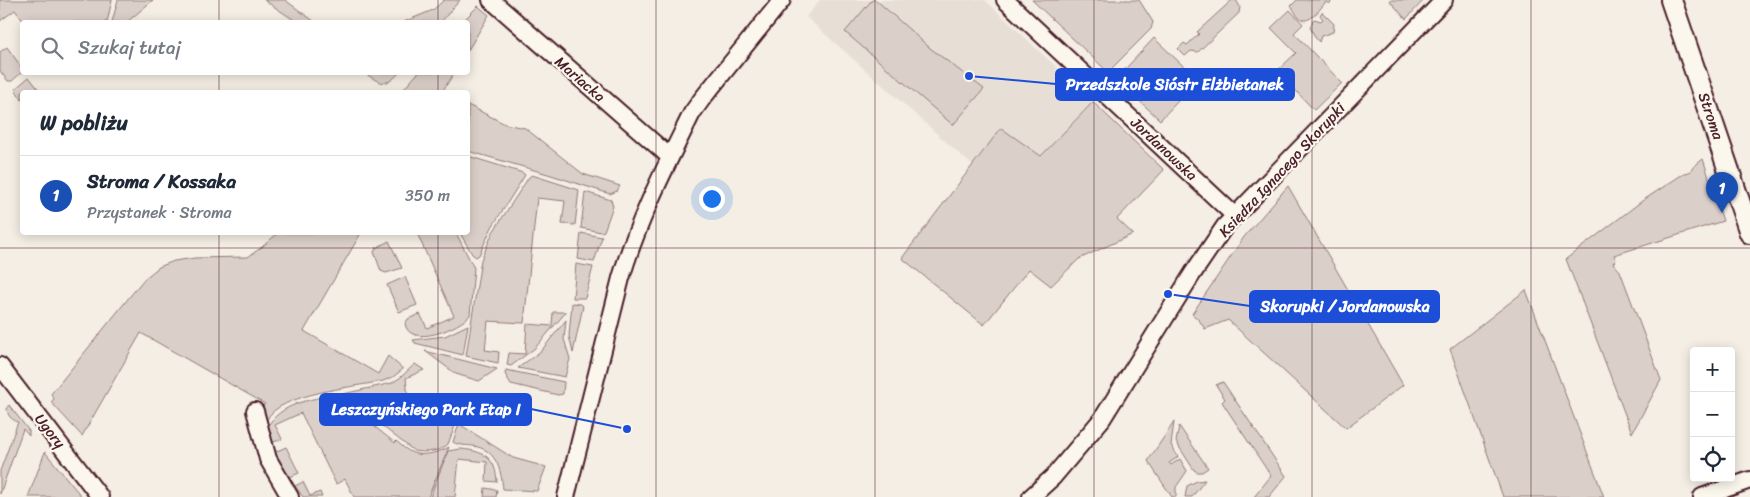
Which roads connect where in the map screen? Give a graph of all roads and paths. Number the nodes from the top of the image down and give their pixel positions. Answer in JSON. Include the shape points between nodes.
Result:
{"nodes":[{"id":1,"x":490,"y":0,"type":"edge"},
{"id":2,"x":782,"y":0,"type":"edge"},
{"id":3,"x":1005,"y":0,"type":"edge"},
{"id":4,"x":1444,"y":0,"type":"edge"},
{"id":5,"x":1671,"y":0,"type":"edge"},
{"id":6,"x":670,"y":157,"type":"junction"},
{"id":7,"x":1235,"y":216,"type":"junction"},
{"id":8,"x":1750,"y":233,"type":"edge"},
{"id":9,"x":0,"y":366,"type":"edge"},
{"id":10,"x":255,"y":411,"type":"dead end"},
{"id":11,"x":1750,"y":480,"type":"edge"},
{"id":12,"x":100,"y":497,"type":"edge"},
{"id":13,"x":290,"y":497,"type":"edge"},
{"id":14,"x":566,"y":497,"type":"edge"},
{"id":15,"x":1031,"y":497,"type":"edge"},
{"id":16,"x":1702,"y":497,"type":"edge"}],
"edges":[{"from":1,"to":6,"type":"street","name":"Mariacka"},
{"from":2,"to":6,"type":"street","via":[[692,113]]},
{"from":3,"to":7,"type":"street","name":"Jordanowska"},
{"from":4,"to":7,"type":"street","name":"Księdza Ignacego Skorupki"},
{"from":5,"to":8,"type":"street","name":"Stroma"},
{"from":6,"to":14,"type":"street","via":[[628,254]]},
{"from":7,"to":15,"type":"street","name":"Księdza Ignacego Skorupki","via":[[1193,273],[1102,419],[1059,470]]},
{"from":9,"to":12,"type":"street","name":"Ugory"},
{"from":10,"to":13,"type":"street","via":[[268,459]]},
{"from":11,"to":16,"type":"street"}]}
